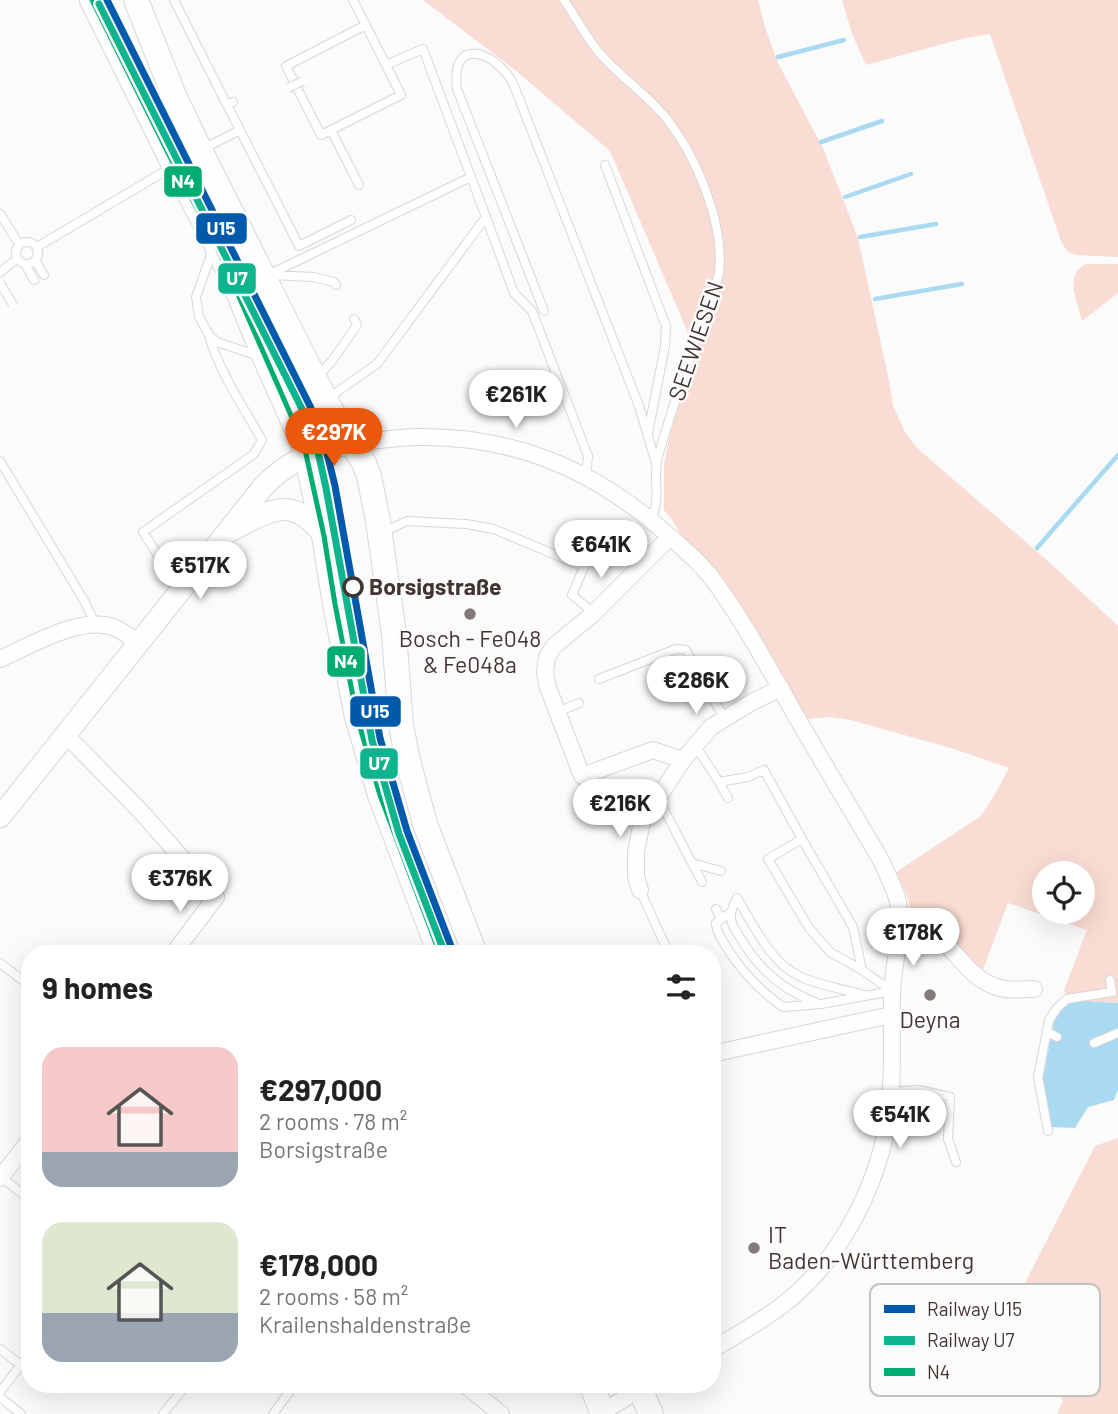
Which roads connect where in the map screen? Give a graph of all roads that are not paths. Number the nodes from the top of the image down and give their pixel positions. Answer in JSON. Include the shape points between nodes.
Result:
{"nodes":[{"id":1,"x":92,"y":0,"type":"edge"},
{"id":2,"x":136,"y":0,"type":"edge"},
{"id":3,"x":174,"y":0,"type":"edge"},
{"id":4,"x":353,"y":0,"type":"edge"},
{"id":5,"x":564,"y":0,"type":"edge"},
{"id":6,"x":366,"y":25,"type":"junction"},
{"id":7,"x":376,"y":46,"type":"junction"},
{"id":8,"x":365,"y":51,"type":"dead end"},
{"id":9,"x":386,"y":65,"type":"junction"},
{"id":10,"x":240,"y":130,"type":"junction"},
{"id":11,"x":331,"y":130,"type":"junction"},
{"id":12,"x":200,"y":150,"type":"junction"},
{"id":13,"x":606,"y":164,"type":"dead end"},
{"id":14,"x":174,"y":166,"type":"junction"},
{"id":15,"x":471,"y":177,"type":"junction"},
{"id":16,"x":359,"y":184,"type":"dead end"},
{"id":17,"x":0,"y":214,"type":"edge"},
{"id":18,"x":486,"y":217,"type":"junction"},
{"id":19,"x":351,"y":220,"type":"dead end"},
{"id":20,"x":215,"y":242,"type":"junction"},
{"id":21,"x":19,"y":244,"type":"junction"},
{"id":22,"x":37,"y":247,"type":"junction"},
{"id":23,"x":35,"y":260,"type":"junction"},
{"id":24,"x":21,"y":262,"type":"junction"},
{"id":25,"x":0,"y":272,"type":"edge"},
{"id":26,"x":44,"y":275,"type":"dead end"},
{"id":27,"x":266,"y":275,"type":"junction"},
{"id":28,"x":34,"y":280,"type":"dead end"},
{"id":29,"x":0,"y":283,"type":"edge"},
{"id":30,"x":335,"y":285,"type":"dead end"},
{"id":31,"x":13,"y":305,"type":"dead end"},
{"id":32,"x":544,"y":311,"type":"dead end"},
{"id":33,"x":354,"y":319,"type":"dead end"},
{"id":34,"x":209,"y":335,"type":"junction"},
{"id":35,"x":265,"y":358,"type":"junction"},
{"id":36,"x":321,"y":389,"type":"junction"},
{"id":37,"x":647,"y":436,"type":"junction"},
{"id":38,"x":352,"y":443,"type":"junction"},
{"id":39,"x":307,"y":454,"type":"junction"},
{"id":40,"x":0,"y":461,"type":"edge"},
{"id":41,"x":656,"y":463,"type":"junction"},
{"id":42,"x":586,"y":477,"type":"junction"},
{"id":43,"x":651,"y":520,"type":"junction"},
{"id":44,"x":227,"y":532,"type":"junction"},
{"id":45,"x":380,"y":534,"type":"junction"},
{"id":46,"x":324,"y":537,"type":"junction"},
{"id":47,"x":670,"y":537,"type":"junction"},
{"id":48,"x":184,"y":587,"type":"junction"},
{"id":49,"x":594,"y":613,"type":"junction"},
{"id":50,"x":95,"y":624,"type":"junction"},
{"id":51,"x":138,"y":643,"type":"junction"},
{"id":52,"x":0,"y":659,"type":"edge"},
{"id":53,"x":599,"y":679,"type":"dead end"},
{"id":54,"x":781,"y":688,"type":"junction"},
{"id":55,"x":579,"y":703,"type":"dead end"},
{"id":56,"x":558,"y":712,"type":"junction"},
{"id":57,"x":724,"y":718,"type":"junction"},
{"id":58,"x":64,"y":736,"type":"junction"},
{"id":59,"x":695,"y":746,"type":"junction"},
{"id":60,"x":683,"y":760,"type":"junction"},
{"id":61,"x":719,"y":782,"type":"junction"},
{"id":62,"x":658,"y":798,"type":"junction"},
{"id":63,"x":728,"y":798,"type":"dead end"},
{"id":64,"x":0,"y":817,"type":"edge"},
{"id":65,"x":802,"y":839,"type":"junction"},
{"id":66,"x":692,"y":863,"type":"junction"},
{"id":67,"x":640,"y":890,"type":"joint"},
{"id":68,"x":727,"y":908,"type":"junction"},
{"id":69,"x":900,"y":921,"type":"junction"},
{"id":70,"x":180,"y":945,"type":"edge"},
{"id":71,"x":437,"y":945,"type":"edge"},
{"id":72,"x":471,"y":945,"type":"edge"},
{"id":73,"x":665,"y":945,"type":"edge"},
{"id":74,"x":0,"y":962,"type":"edge"},
{"id":75,"x":862,"y":970,"type":"junction"},
{"id":76,"x":21,"y":979,"type":"edge"},
{"id":77,"x":1110,"y":980,"type":"dead end"},
{"id":78,"x":1034,"y":989,"type":"dead end"},
{"id":79,"x":892,"y":990,"type":"junction"},
{"id":80,"x":867,"y":996,"type":"junction"},
{"id":81,"x":821,"y":1004,"type":"junction"},
{"id":82,"x":891,"y":1015,"type":"junction"},
{"id":83,"x":1047,"y":1032,"type":"junction"},
{"id":84,"x":1118,"y":1033,"type":"edge"},
{"id":85,"x":1057,"y":1038,"type":"dead end"},
{"id":86,"x":1094,"y":1043,"type":"dead end"},
{"id":87,"x":721,"y":1048,"type":"edge"},
{"id":88,"x":891,"y":1092,"type":"junction"},
{"id":89,"x":1048,"y":1131,"type":"dead end"},
{"id":90,"x":21,"y":1151,"type":"edge"},
{"id":91,"x":956,"y":1162,"type":"dead end"},
{"id":92,"x":0,"y":1178,"type":"edge"},
{"id":93,"x":21,"y":1193,"type":"edge"},
{"id":94,"x":721,"y":1344,"type":"edge"},
{"id":95,"x":0,"y":1349,"type":"edge"},
{"id":96,"x":21,"y":1365,"type":"joint"},
{"id":97,"x":0,"y":1392,"type":"edge"},
{"id":98,"x":180,"y":1393,"type":"edge"},
{"id":99,"x":288,"y":1393,"type":"edge"},
{"id":100,"x":475,"y":1393,"type":"edge"},
{"id":101,"x":594,"y":1393,"type":"edge"},
{"id":102,"x":632,"y":1393,"type":"edge"},
{"id":103,"x":644,"y":1393,"type":"edge"},
{"id":104,"x":0,"y":1397,"type":"edge"},
{"id":105,"x":602,"y":1413,"type":"edge"},
{"id":106,"x":21,"y":1414,"type":"edge"},
{"id":107,"x":163,"y":1414,"type":"edge"},
{"id":108,"x":273,"y":1414,"type":"edge"},
{"id":109,"x":501,"y":1414,"type":"edge"},
{"id":110,"x":651,"y":1414,"type":"edge"}],
"edges":[{"from":1,"to":14,"type":"main road"},
{"from":2,"to":12,"type":"main road"},
{"from":3,"to":10,"type":"lane"},
{"from":4,"to":6,"type":"lane"},
{"from":5,"to":41,"type":"lane","name":"SEEWIESEN","via":[[597,50],[666,118],[691,157],[715,218],[722,256],[719,274]]},
{"from":6,"to":7,"type":"lane"},
{"from":6,"to":11,"type":"lane","via":[[286,66],[320,135]]},
{"from":7,"to":8,"type":"lane"},
{"from":7,"to":9,"type":"lane"},
{"from":9,"to":11,"type":"lane","via":[[401,95]]},
{"from":9,"to":15,"type":"lane","via":[[423,49]]},
{"from":10,"to":12,"type":"lane"},
{"from":10,"to":19,"type":"lane","via":[[299,246]]},
{"from":11,"to":16,"type":"lane"},
{"from":12,"to":27,"type":"main road"},
{"from":13,"to":37,"type":"lane","via":[[666,326]]},
{"from":14,"to":20,"type":"main road"},
{"from":14,"to":22,"type":"lane"},
{"from":15,"to":18,"type":"lane"},
{"from":15,"to":27,"type":"lane"},
{"from":17,"to":21,"type":"lane"},
{"from":18,"to":36,"type":"lane","via":[[377,364]]},
{"from":18,"to":42,"type":"lane","via":[[514,293],[532,311],[570,407],[588,456]]},
{"from":20,"to":34,"type":"lane","via":[[196,297],[199,317]]},
{"from":20,"to":35,"type":"main road"},
{"from":21,"to":22,"type":"lane","via":[[32,242]]},
{"from":21,"to":24,"type":"lane","via":[[15,251]]},
{"from":22,"to":23,"type":"lane"},
{"from":23,"to":24,"type":"lane"},
{"from":23,"to":26,"type":"lane"},
{"from":24,"to":25,"type":"lane"},
{"from":24,"to":28,"type":"lane"},
{"from":27,"to":30,"type":"lane","via":[[313,277]]},
{"from":27,"to":36,"type":"main road"},
{"from":29,"to":31,"type":"lane","bridge":true},
{"from":32,"to":37,"type":"lane","via":[[457,89],[458,67],[468,53],[491,59],[513,83],[639,405]]},
{"from":33,"to":36,"type":"lane","via":[[357,325],[332,361]]},
{"from":34,"to":35,"type":"lane"},
{"from":34,"to":48,"type":"lane","via":[[262,440],[254,454],[143,532]]},
{"from":35,"to":39,"type":"main road"},
{"from":36,"to":38,"type":"main road"},
{"from":37,"to":41,"type":"lane"},
{"from":38,"to":39,"type":"main road"},
{"from":38,"to":42,"type":"street","via":[[418,437],[475,441],[528,451]]},
{"from":38,"to":45,"type":"main road","via":[[369,476]]},
{"from":39,"to":44,"type":"main road","via":[[271,478]]},
{"from":39,"to":46,"type":"main road"},
{"from":40,"to":50,"type":"lane"},
{"from":41,"to":43,"type":"lane","name":"SEEWIESEN","via":[[656,509]]},
{"from":42,"to":43,"type":"street"},
{"from":43,"to":47,"type":"street"},
{"from":44,"to":46,"type":"main road","via":[[285,509],[307,518]]},
{"from":44,"to":48,"type":"main road"},
{"from":45,"to":49,"type":"lane","via":[[407,521],[494,529],[584,567],[572,595]]},
{"from":45,"to":72,"type":"main road","via":[[408,761],[425,824]]},
{"from":46,"to":71,"type":"main road","via":[[357,718],[380,795]]},
{"from":47,"to":49,"type":"street"},
{"from":47,"to":54,"type":"street","via":[[709,575]]},
{"from":48,"to":51,"type":"main road"},
{"from":49,"to":56,"type":"street","via":[[547,657],[547,685]]},
{"from":50,"to":51,"type":"street","via":[[113,627]]},
{"from":50,"to":52,"type":"street","via":[[66,630]]},
{"from":51,"to":58,"type":"main road"},
{"from":53,"to":57,"type":"lane","via":[[676,649],[687,650]]},
{"from":54,"to":57,"type":"street"},
{"from":54,"to":69,"type":"street","via":[[882,862],[898,900]]},
{"from":55,"to":56,"type":"lane"},
{"from":56,"to":60,"type":"street","via":[[582,776],[653,750]]},
{"from":57,"to":59,"type":"street"},
{"from":58,"to":64,"type":"main road"},
{"from":58,"to":70,"type":"street","via":[[144,815],[216,897]]},
{"from":59,"to":60,"type":"street"},
{"from":59,"to":61,"type":"lane"},
{"from":60,"to":62,"type":"street"},
{"from":61,"to":63,"type":"lane"},
{"from":61,"to":65,"type":"lane","via":[[764,769]]},
{"from":62,"to":66,"type":"lane"},
{"from":62,"to":67,"type":"street","via":[[642,822],[636,851]]},
{"from":65,"to":75,"type":"lane","via":[[853,927]]},
{"from":65,"to":75,"type":"lane","via":[[766,857],[809,928],[830,952]]},
{"from":66,"to":66,"type":"lane","via":[[712,875],[702,866]]},
{"from":67,"to":73,"type":"lane"},
{"from":68,"to":80,"type":"lane","via":[[800,977]]},
{"from":68,"to":81,"type":"lane","via":[[748,951],[762,968],[797,996]]},
{"from":68,"to":81,"type":"lane","via":[[716,929],[733,959],[766,995],[783,1007]]},
{"from":69,"to":78,"type":"street","via":[[931,930],[987,982],[999,988]]},
{"from":69,"to":79,"type":"street"},
{"from":74,"to":76,"type":"lane"},
{"from":75,"to":79,"type":"lane"},
{"from":77,"to":83,"type":"lane","via":[[1112,992],[1067,999],[1049,1020]]},
{"from":79,"to":80,"type":"lane"},
{"from":79,"to":82,"type":"street"},
{"from":80,"to":81,"type":"lane"},
{"from":82,"to":87,"type":"street"},
{"from":82,"to":88,"type":"street"},
{"from":83,"to":85,"type":"lane"},
{"from":83,"to":89,"type":"lane","via":[[1038,1077]]},
{"from":84,"to":86,"type":"lane"},
{"from":88,"to":91,"type":"lane","via":[[918,1090],[950,1097],[948,1139]]},
{"from":88,"to":94,"type":"street","via":[[885,1136],[869,1188],[826,1261],[795,1295]]},
{"from":90,"to":92,"type":"street"},
{"from":92,"to":93,"type":"lane"},
{"from":95,"to":96,"type":"lane"},
{"from":96,"to":97,"type":"lane"},
{"from":98,"to":107,"type":"lane"},
{"from":99,"to":108,"type":"lane"},
{"from":100,"to":109,"type":"street"},
{"from":101,"to":105,"type":"main road"},
{"from":102,"to":105,"type":"street"},
{"from":103,"to":110,"type":"main road"},
{"from":104,"to":106,"type":"lane"}]}
